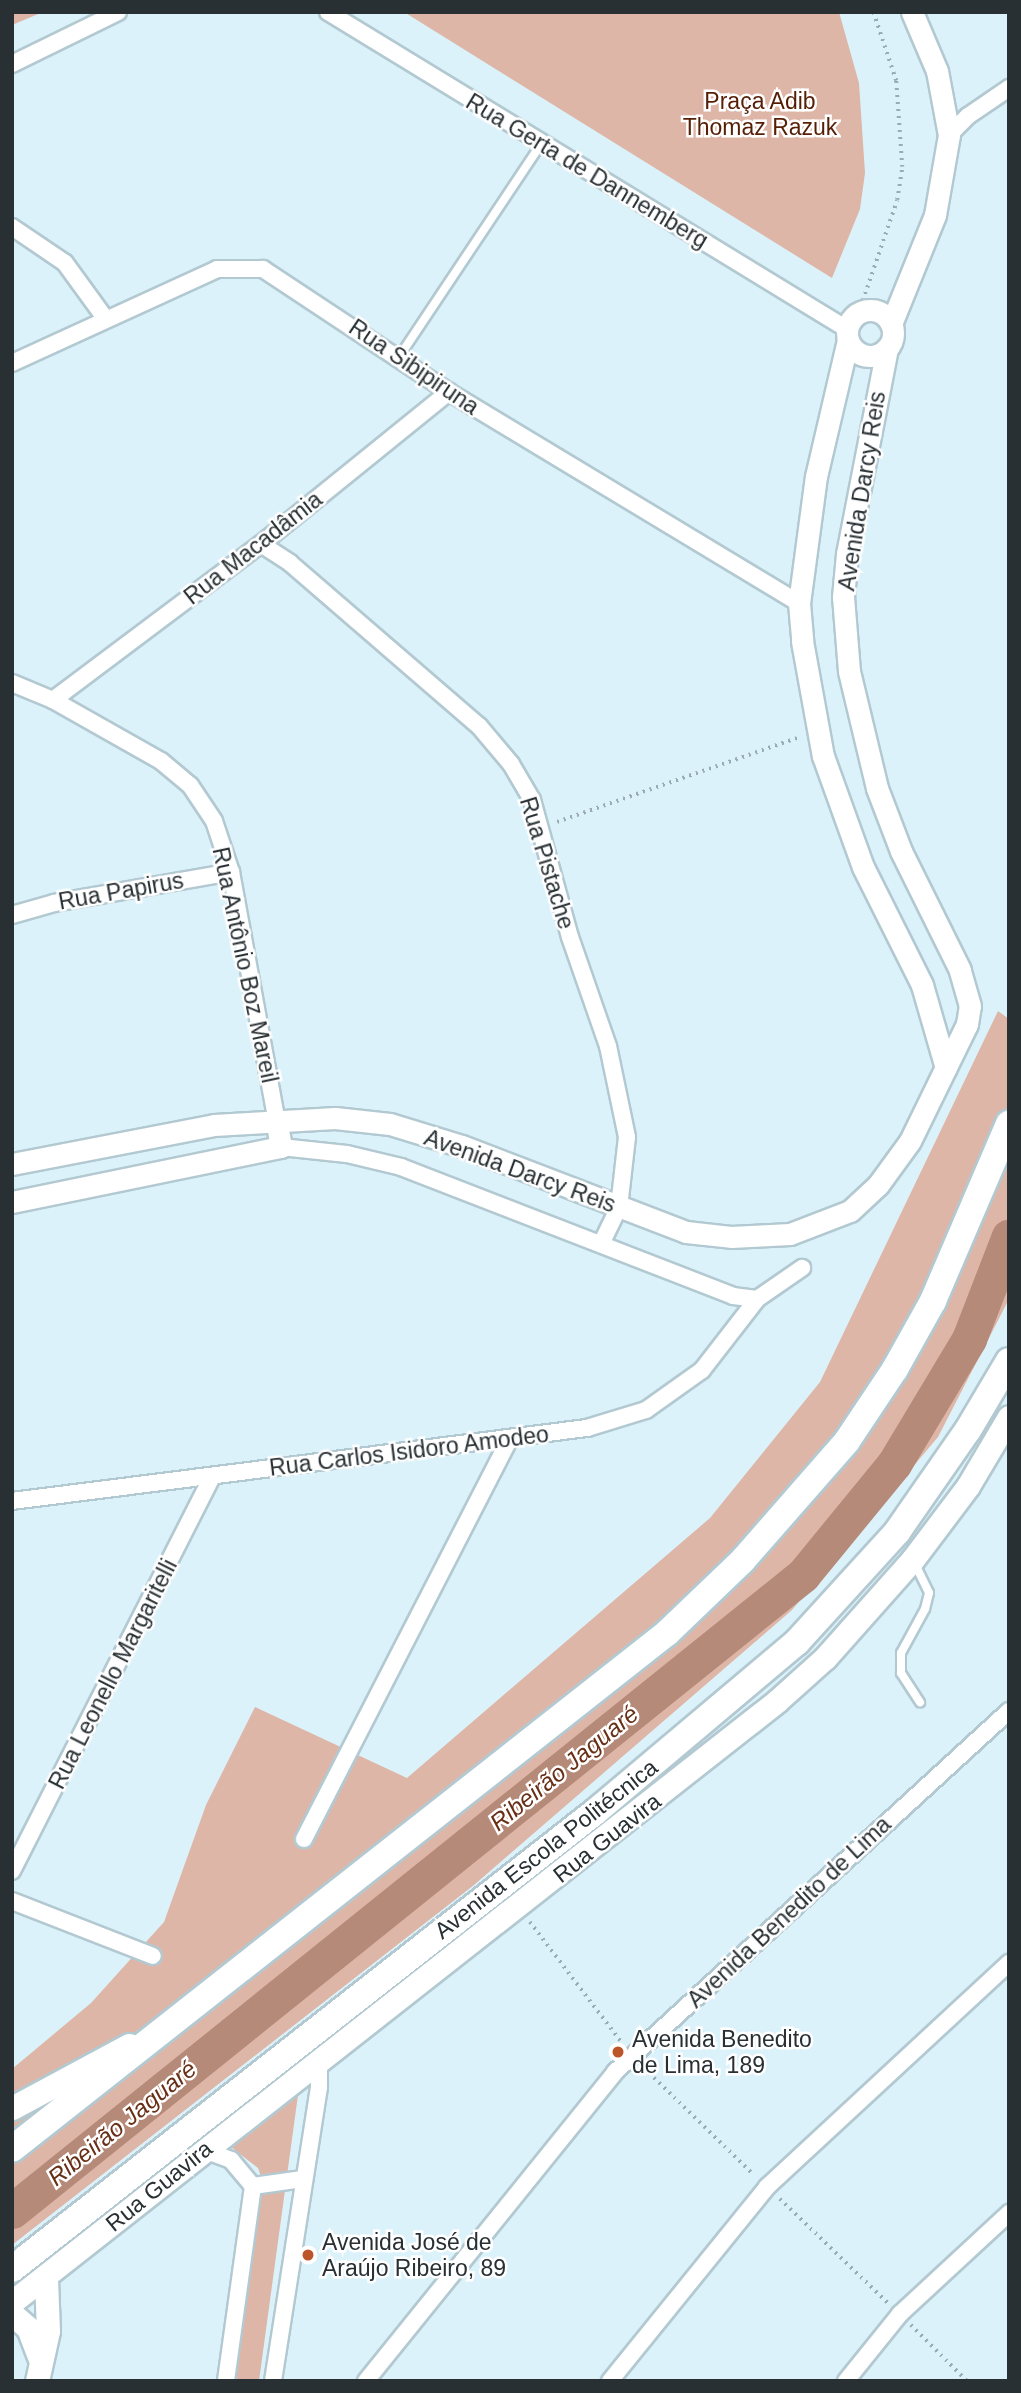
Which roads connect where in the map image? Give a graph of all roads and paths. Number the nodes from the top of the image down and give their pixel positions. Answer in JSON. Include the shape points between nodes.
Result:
{"nodes":[{"id":1,"x":118,"y":12,"type":"edge"},
{"id":2,"x":328,"y":12,"type":"edge"},
{"id":3,"x":873,"y":12,"type":"edge"},
{"id":4,"x":912,"y":12,"type":"edge"},
{"id":5,"x":12,"y":64,"type":"edge"},
{"id":6,"x":1009,"y":88,"type":"edge"},
{"id":7,"x":950,"y":135,"type":"junction"},
{"id":8,"x":541,"y":144,"type":"junction"},
{"id":9,"x":12,"y":226,"type":"edge"},
{"id":10,"x":105,"y":318,"type":"junction"},
{"id":11,"x":891,"y":324,"type":"junction"},
{"id":12,"x":851,"y":328,"type":"junction"},
{"id":13,"x":887,"y":348,"type":"junction"},
{"id":14,"x":399,"y":357,"type":"junction"},
{"id":15,"x":12,"y":363,"type":"edge"},
{"id":16,"x":449,"y":392,"type":"junction"},
{"id":17,"x":261,"y":544,"type":"junction"},
{"id":18,"x":799,"y":603,"type":"junction"},
{"id":19,"x":12,"y":684,"type":"edge"},
{"id":20,"x":52,"y":700,"type":"junction"},
{"id":21,"x":818,"y":731,"type":"junction"},
{"id":22,"x":538,"y":829,"type":"junction"},
{"id":23,"x":231,"y":872,"type":"junction"},
{"id":24,"x":12,"y":915,"type":"edge"},
{"id":25,"x":946,"y":1068,"type":"junction"},
{"id":26,"x":276,"y":1118,"type":"junction"},
{"id":27,"x":1009,"y":1124,"type":"edge"},
{"id":28,"x":181,"y":1130,"type":"junction"},
{"id":29,"x":281,"y":1147,"type":"junction"},
{"id":30,"x":12,"y":1164,"type":"edge"},
{"id":31,"x":163,"y":1170,"type":"junction"},
{"id":32,"x":12,"y":1202,"type":"edge"},
{"id":33,"x":619,"y":1207,"type":"junction"},
{"id":34,"x":601,"y":1244,"type":"junction"},
{"id":35,"x":802,"y":1268,"type":"dead end"},
{"id":36,"x":757,"y":1299,"type":"junction"},
{"id":37,"x":1009,"y":1361,"type":"edge"},
{"id":38,"x":1009,"y":1417,"type":"edge"},
{"id":39,"x":510,"y":1438,"type":"junction"},
{"id":40,"x":212,"y":1477,"type":"junction"},
{"id":41,"x":12,"y":1501,"type":"edge"},
{"id":42,"x":913,"y":1559,"type":"junction"},
{"id":43,"x":920,"y":1702,"type":"dead end"},
{"id":44,"x":1009,"y":1711,"type":"edge"},
{"id":45,"x":304,"y":1839,"type":"dead end"},
{"id":46,"x":12,"y":1871,"type":"edge"},
{"id":47,"x":12,"y":1901,"type":"edge"},
{"id":48,"x":518,"y":1907,"type":"junction"},
{"id":49,"x":153,"y":1956,"type":"dead end"},
{"id":50,"x":1009,"y":1963,"type":"edge"},
{"id":51,"x":183,"y":2012,"type":"junction"},
{"id":52,"x":633,"y":2055,"type":"junction"},
{"id":53,"x":319,"y":2058,"type":"junction"},
{"id":54,"x":16,"y":2103,"type":"edge"},
{"id":55,"x":12,"y":2149,"type":"edge"},
{"id":56,"x":204,"y":2150,"type":"junction"},
{"id":57,"x":303,"y":2179,"type":"junction"},
{"id":58,"x":253,"y":2186,"type":"junction"},
{"id":59,"x":767,"y":2186,"type":"junction"},
{"id":60,"x":128,"y":2195,"type":"junction"},
{"id":61,"x":1009,"y":2213,"type":"edge"},
{"id":62,"x":12,"y":2270,"type":"edge"},
{"id":63,"x":46,"y":2278,"type":"junction"},
{"id":64,"x":12,"y":2302,"type":"edge"},
{"id":65,"x":12,"y":2314,"type":"edge"},
{"id":66,"x":900,"y":2314,"type":"junction"},
{"id":67,"x":38,"y":2370,"type":"edge"},
{"id":68,"x":226,"y":2381,"type":"edge"},
{"id":69,"x":273,"y":2381,"type":"edge"},
{"id":70,"x":366,"y":2381,"type":"edge"},
{"id":71,"x":610,"y":2381,"type":"edge"},
{"id":72,"x":846,"y":2381,"type":"edge"},
{"id":73,"x":967,"y":2381,"type":"edge"}],
"edges":[{"from":1,"to":5,"type":"street"},
{"from":2,"to":8,"type":"street","name":"Rua Gerta de Dannemberg"},
{"from":3,"to":12,"type":"path","via":[[896,81],[902,167],[897,200]]},
{"from":4,"to":7,"type":"street","via":[[937,71]]},
{"from":6,"to":7,"type":"street","via":[[968,116]]},
{"from":7,"to":11,"type":"street","via":[[936,215]]},
{"from":8,"to":12,"type":"street","name":"Rua Gerta de Dannemberg"},
{"from":8,"to":14,"type":"lane"},
{"from":9,"to":10,"type":"street","via":[[65,263]]},
{"from":10,"to":14,"type":"street","name":"Rua Sibipiruna","via":[[217,269],[263,269]]},
{"from":10,"to":15,"type":"street","name":"Rua Sibipiruna"},
{"from":11,"to":12,"type":"street","via":[[877,311]]},
{"from":11,"to":13,"type":"street","via":[[893,337]]},
{"from":12,"to":13,"type":"street","via":[[865,355]]},
{"from":12,"to":18,"type":"street","name":"Avenida Darcy Reis","via":[[816,476]]},
{"from":13,"to":25,"type":"street","name":"Avenida Darcy Reis","via":[[847,554],[845,631],[849,671],[877,788],[901,851],[968,989],[967,1024]]},
{"from":14,"to":16,"type":"street","name":"Rua Sibipiruna"},
{"from":16,"to":17,"type":"street","name":"Rua Macadâmia"},
{"from":16,"to":18,"type":"street","name":"Rua Sibipiruna"},
{"from":17,"to":20,"type":"street","name":"Rua Macadâmia"},
{"from":17,"to":22,"type":"street","name":"Rua Pistache","via":[[290,563],[479,726],[511,764],[532,800]]},
{"from":18,"to":21,"type":"street","name":"Avenida Darcy Reis"},
{"from":19,"to":20,"type":"street","name":"Rua Antônio Boz Mareil"},
{"from":20,"to":23,"type":"street","name":"Rua Antônio Boz Mareil","via":[[161,761],[190,785],[214,821]]},
{"from":21,"to":22,"type":"path"},
{"from":21,"to":25,"type":"street","name":"Avenida Darcy Reis","via":[[863,867],[922,985]]},
{"from":22,"to":33,"type":"street","name":"Rua Pistache","via":[[608,1046],[627,1137]]},
{"from":23,"to":24,"type":"street","name":"Rua Papirus","via":[[54,903]]},
{"from":23,"to":26,"type":"street","name":"Rua Antônio Boz Mareil"},
{"from":25,"to":33,"type":"street","name":"Avenida Darcy Reis","via":[[911,1141],[878,1185],[850,1210],[790,1234],[731,1237],[686,1231]]},
{"from":26,"to":28,"type":"street","name":"Avenida Darcy Reis"},
{"from":26,"to":29,"type":"street","name":"Rua Antônio Boz Mareil"},
{"from":26,"to":33,"type":"street","name":"Avenida Darcy Reis","via":[[390,1124],[462,1146]]},
{"from":27,"to":51,"type":"highway","via":[[938,1291],[895,1369],[847,1441],[797,1503],[667,1633]]},
{"from":28,"to":30,"type":"street","name":"Avenida Darcy Reis"},
{"from":28,"to":31,"type":"street","via":[[179,1151]]},
{"from":29,"to":31,"type":"street","name":"Avenida Darcy Reis"},
{"from":29,"to":34,"type":"street","name":"Avenida Darcy Reis","via":[[347,1154],[401,1167]]},
{"from":31,"to":32,"type":"street","name":"Avenida Darcy Reis"},
{"from":33,"to":34,"type":"street","name":"Rua Pistache"},
{"from":34,"to":36,"type":"street","name":"Avenida Darcy Reis","via":[[712,1289]]},
{"from":35,"to":36,"type":"street"},
{"from":36,"to":39,"type":"street","name":"Rua Carlos Isidoro Amodeo","via":[[702,1370],[646,1410],[587,1427]]},
{"from":37,"to":60,"type":"highway","name":"Avenida Escola Politécnica","via":[[968,1430],[897,1532],[797,1642]]},
{"from":38,"to":42,"type":"main road","name":"Rua Guavira","via":[[968,1486]]},
{"from":39,"to":40,"type":"street","name":"Rua Carlos Isidoro Amodeo"},
{"from":39,"to":45,"type":"street"},
{"from":40,"to":41,"type":"street","name":"Rua Carlos Isidoro Amodeo"},
{"from":40,"to":46,"type":"street","name":"Rua Leonello Margaritelli"},
{"from":42,"to":43,"type":"lane","via":[[929,1593],[901,1653],[901,1673]]},
{"from":42,"to":48,"type":"main road","name":"Rua Guavira","via":[[825,1658],[777,1701]]},
{"from":44,"to":52,"type":"street","name":"Avenida Benedito de Lima"},
{"from":47,"to":49,"type":"street"},
{"from":48,"to":52,"type":"path"},
{"from":48,"to":53,"type":"main road","name":"Rua Guavira"},
{"from":50,"to":59,"type":"street"},
{"from":51,"to":54,"type":"main road","via":[[95,2065]]},
{"from":51,"to":55,"type":"highway"},
{"from":52,"to":59,"type":"path"},
{"from":52,"to":70,"type":"street","name":"Avenida Benedito de Lima"},
{"from":53,"to":56,"type":"main road","name":"Rua Guavira"},
{"from":53,"to":57,"type":"street","via":[[319,2087]]},
{"from":56,"to":58,"type":"street","via":[[231,2160]]},
{"from":56,"to":60,"type":"main road","name":"Rua Guavira"},
{"from":57,"to":58,"type":"street"},
{"from":57,"to":69,"type":"street"},
{"from":58,"to":68,"type":"street"},
{"from":59,"to":66,"type":"path"},
{"from":59,"to":71,"type":"street"},
{"from":60,"to":62,"type":"highway","name":"Avenida Escola Politécnica"},
{"from":60,"to":63,"type":"main road","name":"Rua Guavira"},
{"from":61,"to":66,"type":"street"},
{"from":63,"to":64,"type":"main road","name":"Rua Guavira"},
{"from":63,"to":67,"type":"main road","via":[[48,2331]]},
{"from":65,"to":67,"type":"main road","via":[[28,2328]]},
{"from":66,"to":72,"type":"street"},
{"from":66,"to":73,"type":"path"}]}
